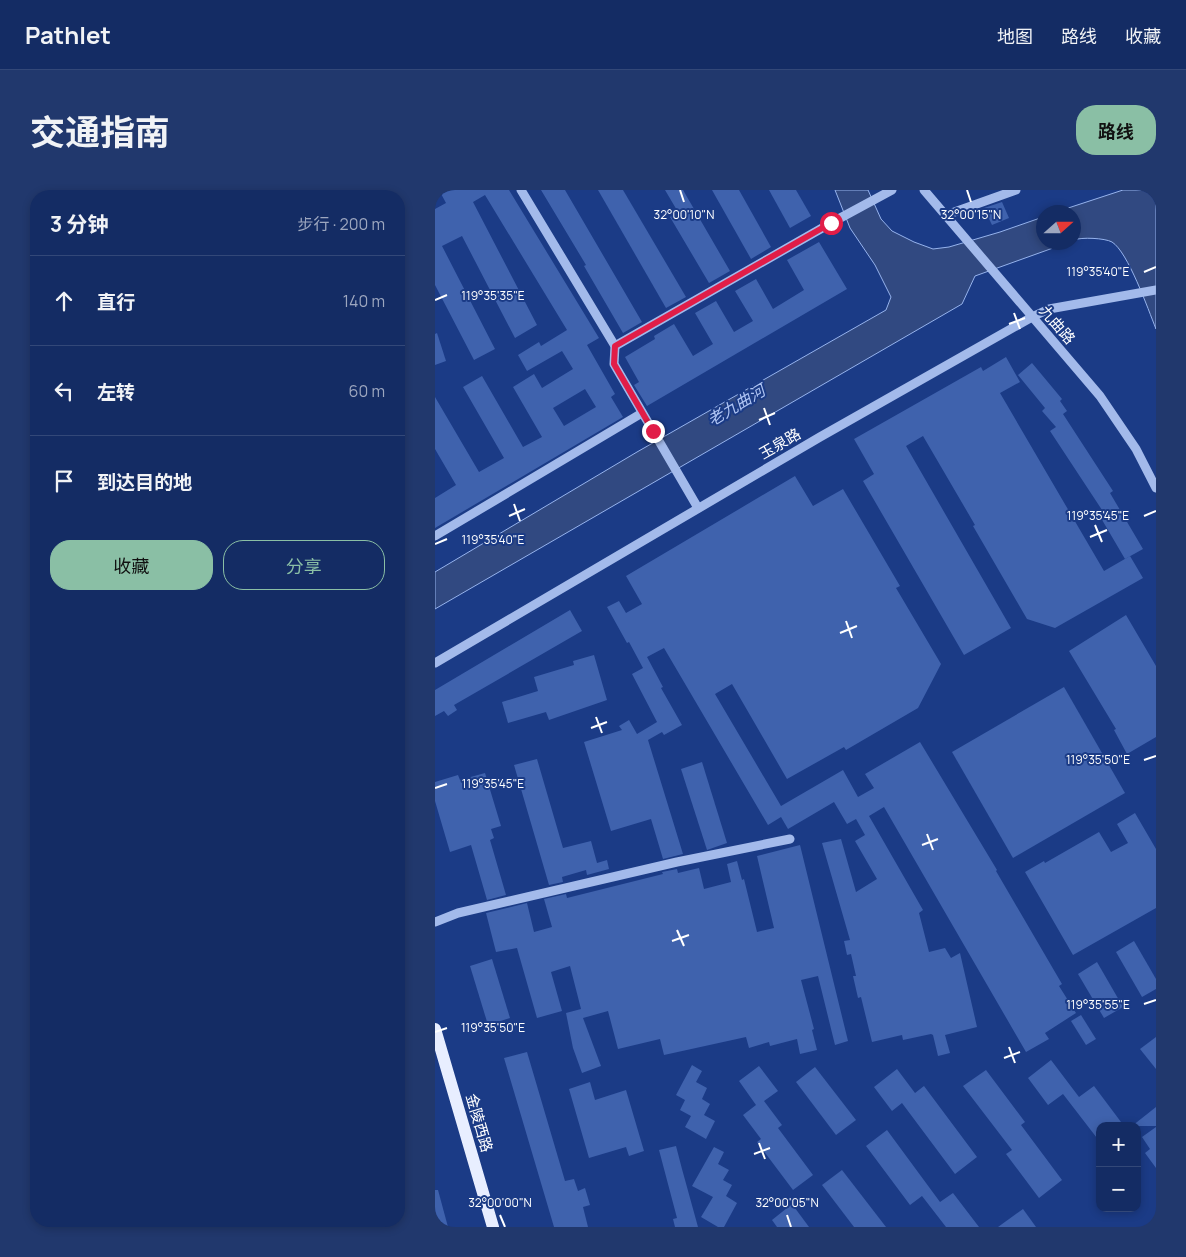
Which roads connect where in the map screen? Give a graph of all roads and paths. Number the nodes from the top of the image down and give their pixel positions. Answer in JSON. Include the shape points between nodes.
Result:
{"nodes":[{"id":1,"x":521,"y":190,"type":"edge"},
{"id":2,"x":892,"y":190,"type":"edge"},
{"id":3,"x":924,"y":190,"type":"edge"},
{"id":4,"x":1016,"y":190,"type":"edge"},
{"id":5,"x":946,"y":215,"type":"junction"},
{"id":6,"x":1156,"y":290,"type":"edge"},
{"id":7,"x":1032,"y":317,"type":"junction"},
{"id":8,"x":615,"y":346,"type":"junction"},
{"id":9,"x":642,"y":413,"type":"junction"},
{"id":10,"x":1156,"y":488,"type":"edge"},
{"id":11,"x":698,"y":508,"type":"junction"},
{"id":12,"x":435,"y":536,"type":"edge"},
{"id":13,"x":435,"y":663,"type":"edge"},
{"id":14,"x":790,"y":839,"type":"dead end"},
{"id":15,"x":435,"y":922,"type":"edge"},
{"id":16,"x":436,"y":1037,"type":"edge"},
{"id":17,"x":493,"y":1227,"type":"edge"}],
"edges":[{"from":1,"to":8,"type":"street"},
{"from":2,"to":8,"type":"street"},
{"from":3,"to":5,"type":"street","name":"九曲路"},
{"from":4,"to":5,"type":"street"},
{"from":5,"to":7,"type":"street","name":"九曲路"},
{"from":6,"to":7,"type":"street","name":"玉泉路","via":[[1049,310]]},
{"from":7,"to":10,"type":"street","name":"九曲路","via":[[1100,396],[1136,449]]},
{"from":7,"to":11,"type":"street","name":"玉泉路"},
{"from":8,"to":9,"type":"street","via":[[614,364]]},
{"from":9,"to":11,"type":"street"},
{"from":9,"to":12,"type":"street"},
{"from":11,"to":13,"type":"street","name":"玉泉路"},
{"from":14,"to":15,"type":"street","via":[[458,913]]},
{"from":16,"to":17,"type":"main road","name":"金陵西路"}]}
